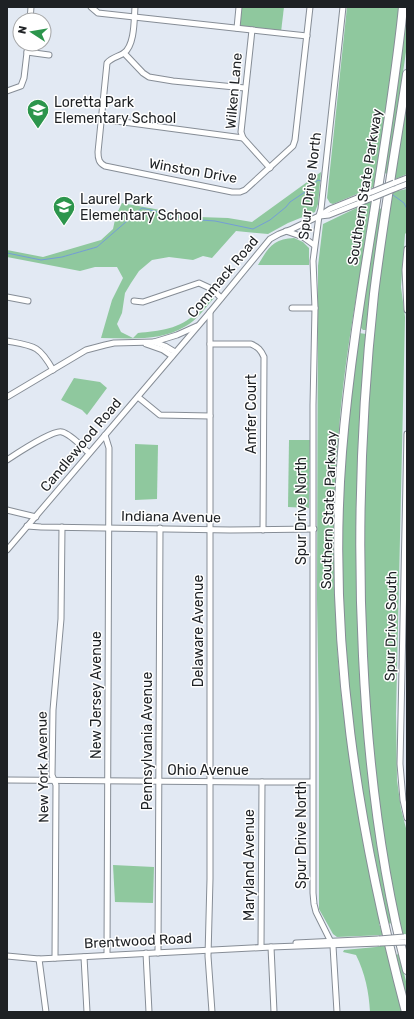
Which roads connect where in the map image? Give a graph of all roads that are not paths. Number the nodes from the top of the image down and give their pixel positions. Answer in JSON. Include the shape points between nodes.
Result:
{"nodes":[{"id":1,"x":91,"y":7,"type":"edge"},
{"id":2,"x":135,"y":7,"type":"edge"},
{"id":3,"x":239,"y":7,"type":"edge"},
{"id":4,"x":310,"y":7,"type":"edge"},
{"id":5,"x":343,"y":7,"type":"edge"},
{"id":6,"x":403,"y":7,"type":"edge"},
{"id":7,"x":134,"y":17,"type":"junction"},
{"id":8,"x":236,"y":28,"type":"junction"},
{"id":9,"x":252,"y":30,"type":"junction"},
{"id":10,"x":307,"y":36,"type":"junction"},
{"id":11,"x":27,"y":52,"type":"joint"},
{"id":12,"x":124,"y":53,"type":"junction"},
{"id":13,"x":49,"y":55,"type":"dead end"},
{"id":14,"x":407,"y":74,"type":"edge"},
{"id":15,"x":245,"y":88,"type":"junction"},
{"id":16,"x":7,"y":91,"type":"edge"},
{"id":17,"x":101,"y":119,"type":"junction"},
{"id":18,"x":243,"y":138,"type":"junction"},
{"id":19,"x":270,"y":168,"type":"junction"},
{"id":20,"x":407,"y":178,"type":"edge"},
{"id":21,"x":407,"y":184,"type":"edge"},
{"id":22,"x":394,"y":186,"type":"junction"},
{"id":23,"x":319,"y":216,"type":"junction"},
{"id":24,"x":286,"y":231,"type":"junction"},
{"id":25,"x":314,"y":246,"type":"junction"},
{"id":26,"x":407,"y":249,"type":"edge"},
{"id":27,"x":7,"y":297,"type":"edge"},
{"id":28,"x":221,"y":298,"type":"junction"},
{"id":29,"x":407,"y":298,"type":"edge"},
{"id":30,"x":28,"y":301,"type":"dead end"},
{"id":31,"x":134,"y":301,"type":"dead end"},
{"id":32,"x":292,"y":308,"type":"dead end"},
{"id":33,"x":315,"y":308,"type":"junction"},
{"id":34,"x":407,"y":310,"type":"edge"},
{"id":35,"x":210,"y":312,"type":"junction"},
{"id":36,"x":198,"y":326,"type":"junction"},
{"id":37,"x":7,"y":341,"type":"edge"},
{"id":38,"x":154,"y":342,"type":"junction"},
{"id":39,"x":142,"y":343,"type":"junction"},
{"id":40,"x":210,"y":344,"type":"junction"},
{"id":41,"x":174,"y":354,"type":"junction"},
{"id":42,"x":53,"y":370,"type":"junction"},
{"id":43,"x":7,"y":397,"type":"edge"},
{"id":44,"x":138,"y":397,"type":"junction"},
{"id":45,"x":210,"y":416,"type":"junction"},
{"id":46,"x":407,"y":434,"type":"edge"},
{"id":47,"x":105,"y":435,"type":"junction"},
{"id":48,"x":89,"y":453,"type":"junction"},
{"id":49,"x":7,"y":460,"type":"edge"},
{"id":50,"x":406,"y":505,"type":"edge"},
{"id":51,"x":7,"y":510,"type":"edge"},
{"id":52,"x":36,"y":517,"type":"junction"},
{"id":53,"x":27,"y":526,"type":"junction"},
{"id":54,"x":62,"y":527,"type":"junction"},
{"id":55,"x":108,"y":528,"type":"junction"},
{"id":56,"x":160,"y":528,"type":"junction"},
{"id":57,"x":210,"y":529,"type":"junction"},
{"id":58,"x":314,"y":529,"type":"junction"},
{"id":59,"x":263,"y":530,"type":"junction"},
{"id":60,"x":7,"y":550,"type":"edge"},
{"id":61,"x":405,"y":607,"type":"edge"},
{"id":62,"x":404,"y":710,"type":"edge"},
{"id":63,"x":7,"y":780,"type":"edge"},
{"id":64,"x":55,"y":781,"type":"junction"},
{"id":65,"x":108,"y":781,"type":"junction"},
{"id":66,"x":404,"y":781,"type":"edge"},
{"id":67,"x":159,"y":782,"type":"junction"},
{"id":68,"x":210,"y":782,"type":"junction"},
{"id":69,"x":262,"y":782,"type":"junction"},
{"id":70,"x":312,"y":782,"type":"junction"},
{"id":71,"x":407,"y":818,"type":"edge"},
{"id":72,"x":406,"y":940,"type":"edge"},
{"id":73,"x":332,"y":943,"type":"junction"},
{"id":74,"x":271,"y":946,"type":"junction"},
{"id":75,"x":261,"y":947,"type":"junction"},
{"id":76,"x":209,"y":950,"type":"junction"},
{"id":77,"x":146,"y":953,"type":"junction"},
{"id":78,"x":158,"y":953,"type":"junction"},
{"id":79,"x":107,"y":955,"type":"junction"},
{"id":80,"x":7,"y":956,"type":"edge"},
{"id":81,"x":84,"y":957,"type":"junction"},
{"id":82,"x":56,"y":958,"type":"junction"},
{"id":83,"x":39,"y":959,"type":"junction"},
{"id":84,"x":407,"y":970,"type":"edge"},
{"id":85,"x":46,"y":1012,"type":"edge"},
{"id":86,"x":87,"y":1012,"type":"edge"},
{"id":87,"x":149,"y":1012,"type":"edge"},
{"id":88,"x":212,"y":1012,"type":"edge"},
{"id":89,"x":274,"y":1012,"type":"edge"},
{"id":90,"x":337,"y":1012,"type":"edge"},
{"id":91,"x":406,"y":1012,"type":"edge"}],
"edges":[{"from":1,"to":7,"type":"street","via":[[98,13]]},
{"from":2,"to":7,"type":"street"},
{"from":3,"to":8,"type":"street"},
{"from":4,"to":10,"type":"street","name":"Winston Drive"},
{"from":5,"to":23,"type":"street","name":"Spur Drive North"},
{"from":6,"to":91,"type":"highway","name":"Southern State Parkway","via":[[394,88],[348,389],[340,490],[338,572],[345,685],[354,759],[377,886]]},
{"from":7,"to":8,"type":"street"},
{"from":7,"to":12,"type":"street","via":[[132,41]]},
{"from":8,"to":9,"type":"street"},
{"from":9,"to":10,"type":"street"},
{"from":9,"to":15,"type":"street","name":"Wilken Lane"},
{"from":10,"to":19,"type":"street","name":"Winston Drive","via":[[295,140],[289,151]]},
{"from":11,"to":13,"type":"street"},
{"from":11,"to":16,"type":"street","via":[[21,86]]},
{"from":12,"to":15,"type":"street","via":[[149,77]]},
{"from":12,"to":17,"type":"street","via":[[107,63]]},
{"from":14,"to":84,"type":"highway","name":"Southern State Parkway","via":[[370,332],[361,467],[360,558],[364,673],[374,796],[385,874]]},
{"from":15,"to":18,"type":"street","name":"Wilken Lane","via":[[241,132]]},
{"from":17,"to":18,"type":"street"},
{"from":17,"to":19,"type":"street","name":"Winston Drive","via":[[98,158],[100,164],[105,166],[232,192],[245,190]]},
{"from":18,"to":19,"type":"street","name":"Wilken Lane"},
{"from":20,"to":22,"type":"street","name":"Commack Road"},
{"from":21,"to":22,"type":"street","name":"Commack Road"},
{"from":22,"to":23,"type":"street","name":"Commack Road","bridge":true,"via":[[330,208]]},
{"from":23,"to":24,"type":"street","name":"Commack Road"},
{"from":23,"to":25,"type":"street","name":"Spur Drive North"},
{"from":24,"to":25,"type":"street","via":[[303,237]]},
{"from":24,"to":28,"type":"street","name":"Commack Road","via":[[270,239]]},
{"from":25,"to":33,"type":"street","name":"Spur Drive North"},
{"from":26,"to":29,"type":"street"},
{"from":27,"to":30,"type":"street"},
{"from":28,"to":31,"type":"street","via":[[212,289],[199,283],[146,301]]},
{"from":28,"to":35,"type":"street","name":"Commack Road"},
{"from":29,"to":34,"type":"street"},
{"from":32,"to":33,"type":"street"},
{"from":33,"to":58,"type":"street","name":"Spur Drive North"},
{"from":35,"to":36,"type":"street","name":"Commack Road"},
{"from":35,"to":40,"type":"street","name":"Delaware Avenue"},
{"from":36,"to":38,"type":"street"},
{"from":36,"to":41,"type":"street","name":"Commack Road"},
{"from":37,"to":42,"type":"street","via":[[34,347],[46,357]]},
{"from":38,"to":39,"type":"street"},
{"from":38,"to":41,"type":"street","via":[[165,346]]},
{"from":39,"to":41,"type":"street"},
{"from":39,"to":42,"type":"street","via":[[114,343],[86,350]]},
{"from":40,"to":45,"type":"street","name":"Delaware Avenue"},
{"from":40,"to":59,"type":"street","name":"Amfer Court","via":[[251,344],[262,351],[264,356]]},
{"from":41,"to":44,"type":"street","name":"Candlewood Road"},
{"from":42,"to":43,"type":"street"},
{"from":44,"to":45,"type":"street","via":[[160,415]]},
{"from":44,"to":47,"type":"street","name":"Candlewood Road"},
{"from":45,"to":57,"type":"street","name":"Delaware Avenue"},
{"from":46,"to":50,"type":"street","name":"Spur Drive South"},
{"from":47,"to":48,"type":"street","name":"Candlewood Road"},
{"from":47,"to":55,"type":"street","name":"New Jersey Avenue","via":[[109,448]]},
{"from":48,"to":49,"type":"street","via":[[62,431],[45,437]]},
{"from":48,"to":52,"type":"street","name":"Candlewood Road"},
{"from":50,"to":61,"type":"street","name":"Spur Drive South"},
{"from":51,"to":52,"type":"street"},
{"from":52,"to":53,"type":"street","name":"Candlewood Road"},
{"from":53,"to":54,"type":"street","name":"Indiana Avenue"},
{"from":53,"to":60,"type":"street","name":"Candlewood Road"},
{"from":54,"to":55,"type":"street","name":"Indiana Avenue"},
{"from":54,"to":64,"type":"street","name":"New York Avenue","via":[[61,619],[53,710],[52,775]]},
{"from":55,"to":56,"type":"street","name":"Indiana Avenue"},
{"from":55,"to":65,"type":"street","name":"New Jersey Avenue"},
{"from":56,"to":57,"type":"street","name":"Indiana Avenue"},
{"from":56,"to":67,"type":"street","name":"Pennsylvania Avenue"},
{"from":57,"to":59,"type":"street","name":"Indiana Avenue"},
{"from":57,"to":68,"type":"street","name":"Delaware Avenue"},
{"from":58,"to":59,"type":"street","name":"Indiana Avenue"},
{"from":58,"to":70,"type":"street","name":"Spur Drive North"},
{"from":61,"to":62,"type":"street","name":"Spur Drive South"},
{"from":62,"to":66,"type":"street","name":"Spur Drive South","via":[[400,764]]},
{"from":63,"to":64,"type":"street","name":"Ohio Avenue"},
{"from":64,"to":65,"type":"street","name":"Ohio Avenue"},
{"from":64,"to":82,"type":"street","name":"New York Avenue"},
{"from":65,"to":67,"type":"street","name":"Ohio Avenue"},
{"from":65,"to":79,"type":"street","name":"New Jersey Avenue"},
{"from":66,"to":71,"type":"street","name":"Spur Drive South"},
{"from":67,"to":68,"type":"street","name":"Ohio Avenue"},
{"from":67,"to":78,"type":"street","name":"Pennsylvania Avenue"},
{"from":68,"to":69,"type":"street","name":"Ohio Avenue"},
{"from":68,"to":76,"type":"street","name":"Delaware Avenue"},
{"from":69,"to":70,"type":"street","name":"Ohio Avenue"},
{"from":69,"to":75,"type":"street","name":"Maryland Avenue"},
{"from":70,"to":73,"type":"street","name":"Spur Drive North","via":[[314,904]]},
{"from":72,"to":73,"type":"street","name":"Brentwood Road","bridge":true},
{"from":73,"to":74,"type":"street","name":"Brentwood Road"},
{"from":73,"to":90,"type":"street","name":"Spur Drive North"},
{"from":74,"to":75,"type":"street","name":"Brentwood Road"},
{"from":74,"to":89,"type":"street"},
{"from":75,"to":76,"type":"street","name":"Brentwood Road"},
{"from":76,"to":78,"type":"street","name":"Brentwood Road"},
{"from":76,"to":88,"type":"street","name":"Delaware Avenue"},
{"from":77,"to":78,"type":"street","name":"Brentwood Road"},
{"from":77,"to":79,"type":"street","name":"Brentwood Road"},
{"from":77,"to":87,"type":"street"},
{"from":79,"to":81,"type":"street","name":"Brentwood Road"},
{"from":80,"to":83,"type":"street","name":"Brentwood Road"},
{"from":81,"to":82,"type":"street","name":"Brentwood Road"},
{"from":81,"to":86,"type":"street"},
{"from":82,"to":83,"type":"street","name":"Brentwood Road"},
{"from":83,"to":85,"type":"street"}]}
